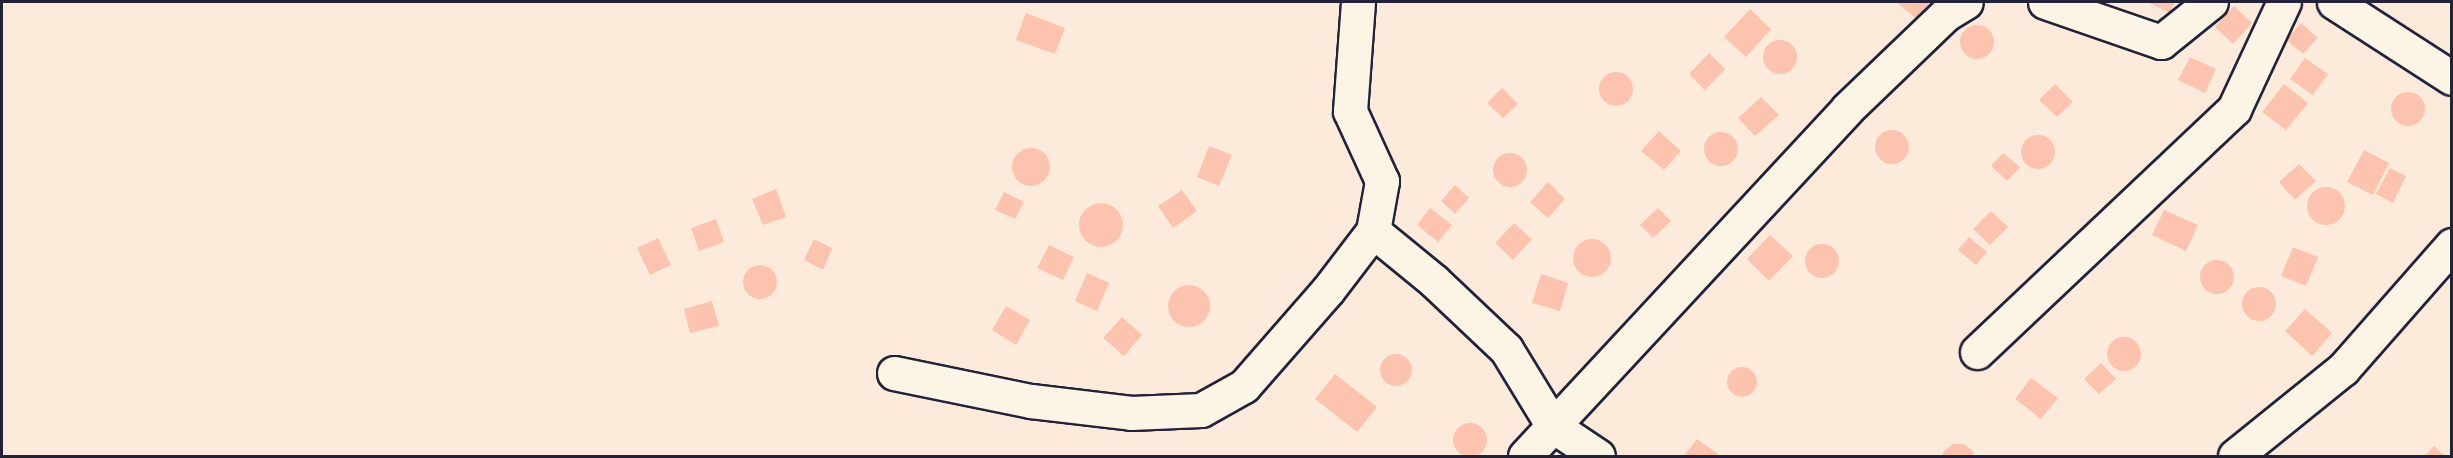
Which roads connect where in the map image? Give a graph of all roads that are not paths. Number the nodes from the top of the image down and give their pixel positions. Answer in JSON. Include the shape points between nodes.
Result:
{"nodes":[{"id":1,"x":1358,"y":2,"type":"edge"},
{"id":2,"x":1966,"y":2,"type":"edge"},
{"id":3,"x":2045,"y":2,"type":"edge"},
{"id":4,"x":2211,"y":2,"type":"edge"},
{"id":5,"x":2284,"y":2,"type":"edge"},
{"id":6,"x":2334,"y":2,"type":"edge"},
{"id":7,"x":2451,"y":78,"type":"edge"},
{"id":8,"x":1373,"y":231,"type":"junction"},
{"id":9,"x":2451,"y":245,"type":"edge"},
{"id":10,"x":1977,"y":352,"type":"dead end"},
{"id":11,"x":894,"y":373,"type":"dead end"},
{"id":12,"x":1551,"y":441,"type":"edge"},
{"id":13,"x":1525,"y":456,"type":"edge"},
{"id":14,"x":1598,"y":456,"type":"edge"},
{"id":15,"x":2235,"y":456,"type":"edge"}],
"edges":[{"from":1,"to":8,"type":"street","via":[[1350,111],[1382,181]]},
{"from":2,"to":12,"type":"street","via":[[1946,14],[1847,109]]},
{"from":3,"to":4,"type":"street","via":[[2161,42]]},
{"from":5,"to":10,"type":"street","via":[[2234,108]]},
{"from":6,"to":7,"type":"street"},
{"from":8,"to":11,"type":"street","via":[[1328,290],[1244,386],[1201,410],[1131,412],[1042,402]]},
{"from":8,"to":12,"type":"street","via":[[1434,281],[1506,349]]},
{"from":9,"to":15,"type":"street","via":[[2343,369]]},
{"from":12,"to":13,"type":"street"},
{"from":12,"to":14,"type":"street"}]}
